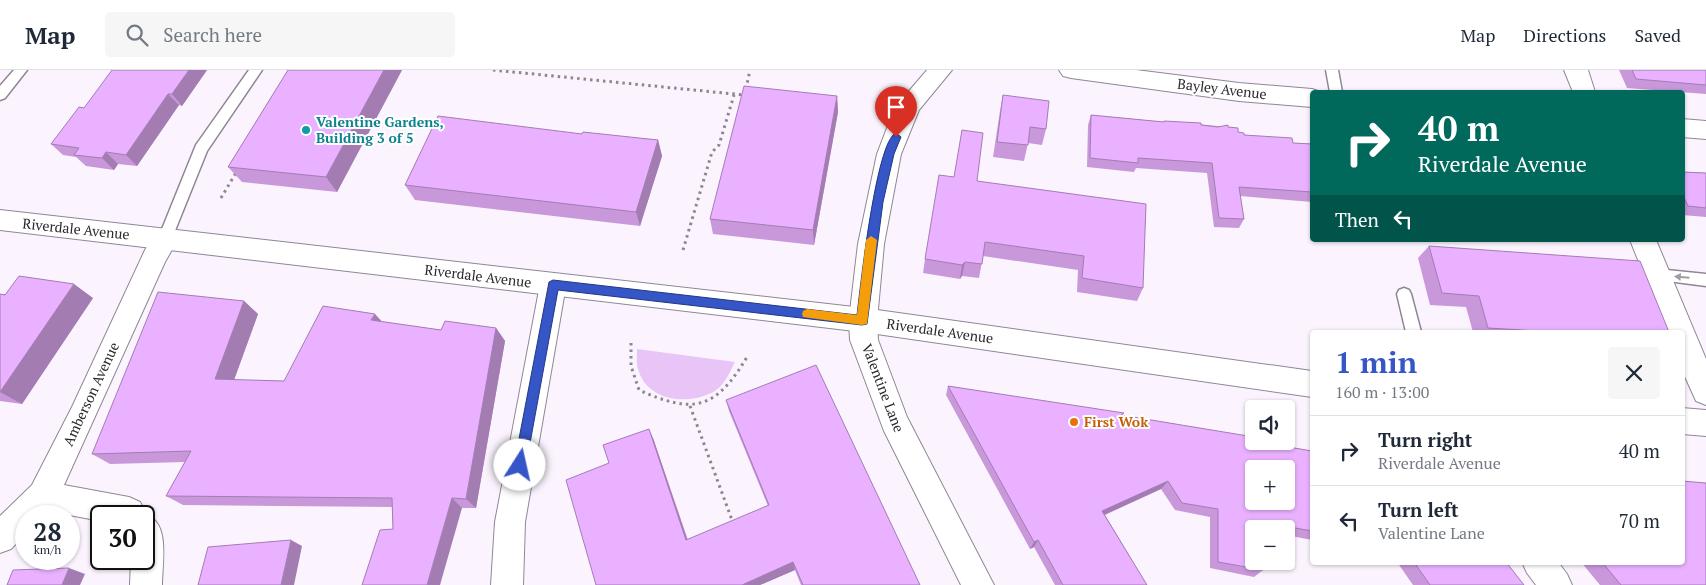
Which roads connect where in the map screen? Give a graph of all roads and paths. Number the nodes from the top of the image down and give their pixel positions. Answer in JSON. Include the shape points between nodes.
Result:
{"nodes":[{"id":1,"x":21,"y":70,"type":"edge"},
{"id":2,"x":256,"y":70,"type":"edge"},
{"id":3,"x":493,"y":70,"type":"edge"},
{"id":4,"x":750,"y":70,"type":"edge"},
{"id":5,"x":940,"y":70,"type":"edge"},
{"id":6,"x":1071,"y":70,"type":"edge"},
{"id":7,"x":1332,"y":70,"type":"edge"},
{"id":8,"x":1576,"y":70,"type":"edge"},
{"id":9,"x":1336,"y":90,"type":"edge"},
{"id":10,"x":1583,"y":90,"type":"edge"},
{"id":11,"x":734,"y":94,"type":"junction"},
{"id":12,"x":0,"y":95,"type":"edge"},
{"id":13,"x":1310,"y":98,"type":"edge"},
{"id":14,"x":1685,"y":128,"type":"edge"},
{"id":15,"x":1706,"y":130,"type":"edge"},
{"id":16,"x":241,"y":164,"type":"edge"},
{"id":17,"x":221,"y":198,"type":"dead end"},
{"id":18,"x":0,"y":220,"type":"edge"},
{"id":19,"x":165,"y":239,"type":"junction"},
{"id":20,"x":1644,"y":242,"type":"edge"},
{"id":21,"x":683,"y":250,"type":"dead end"},
{"id":22,"x":1658,"y":275,"type":"junction"},
{"id":23,"x":1706,"y":280,"type":"edge"},
{"id":24,"x":553,"y":285,"type":"junction"},
{"id":25,"x":1404,"y":294,"type":"dead end"},
{"id":26,"x":862,"y":320,"type":"junction"},
{"id":27,"x":1413,"y":330,"type":"edge"},
{"id":28,"x":1680,"y":330,"type":"edge"},
{"id":29,"x":1685,"y":341,"type":"edge"},
{"id":30,"x":631,"y":343,"type":"dead end"},
{"id":31,"x":747,"y":357,"type":"dead end"},
{"id":32,"x":1310,"y":384,"type":"edge"},
{"id":33,"x":1706,"y":392,"type":"edge"},
{"id":34,"x":690,"y":406,"type":"junction"},
{"id":35,"x":1685,"y":421,"type":"edge"},
{"id":36,"x":1706,"y":423,"type":"edge"},
{"id":37,"x":43,"y":495,"type":"junction"},
{"id":38,"x":94,"y":505,"type":"edge"},
{"id":39,"x":732,"y":520,"type":"edge"},
{"id":40,"x":0,"y":538,"type":"edge"},
{"id":41,"x":1540,"y":565,"type":"edge"},
{"id":42,"x":146,"y":570,"type":"edge"},
{"id":43,"x":146,"y":585,"type":"edge"},
{"id":44,"x":507,"y":585,"type":"edge"},
{"id":45,"x":978,"y":585,"type":"edge"},
{"id":46,"x":1556,"y":585,"type":"edge"}],
"edges":[{"from":1,"to":12,"type":"lane"},
{"from":2,"to":19,"type":"lane","via":[[201,149]]},
{"from":3,"to":11,"type":"path"},
{"from":4,"to":11,"type":"path","via":[[744,94]]},
{"from":5,"to":26,"type":"street","name":"Valentine Lane","via":[[911,104],[889,154],[871,244]]},
{"from":6,"to":13,"type":"street","name":"Bayley Avenue"},
{"from":7,"to":9,"type":"lane"},
{"from":8,"to":10,"type":"street"},
{"from":11,"to":21,"type":"path","via":[[719,145],[712,152]]},
{"from":14,"to":15,"type":"street"},
{"from":16,"to":17,"type":"path"},
{"from":18,"to":19,"type":"street","name":"Riverdale Avenue"},
{"from":19,"to":24,"type":"street","name":"Riverdale Avenue"},
{"from":19,"to":37,"type":"street","name":"Amberson Avenue"},
{"from":20,"to":22,"type":"street"},
{"from":23,"to":22,"type":"lane","one_way":true},
{"from":22,"to":28,"type":"street"},
{"from":24,"to":26,"type":"street","name":"Riverdale Avenue"},
{"from":24,"to":44,"type":"street","via":[[510,522]]},
{"from":25,"to":27,"type":"lane"},
{"from":26,"to":32,"type":"street","name":"Riverdale Avenue"},
{"from":26,"to":45,"type":"street","name":"Valentine Lane","via":[[864,340],[894,422]]},
{"from":29,"to":33,"type":"street"},
{"from":30,"to":34,"type":"path","via":[[631,366],[639,390],[662,402]]},
{"from":31,"to":34,"type":"path","via":[[727,388],[710,400]]},
{"from":34,"to":39,"type":"path"},
{"from":35,"to":36,"type":"street"},
{"from":37,"to":38,"type":"street"},
{"from":37,"to":40,"type":"street","name":"Amberson Avenue"},
{"from":41,"to":46,"type":"street"},
{"from":42,"to":43,"type":"street"}]}
